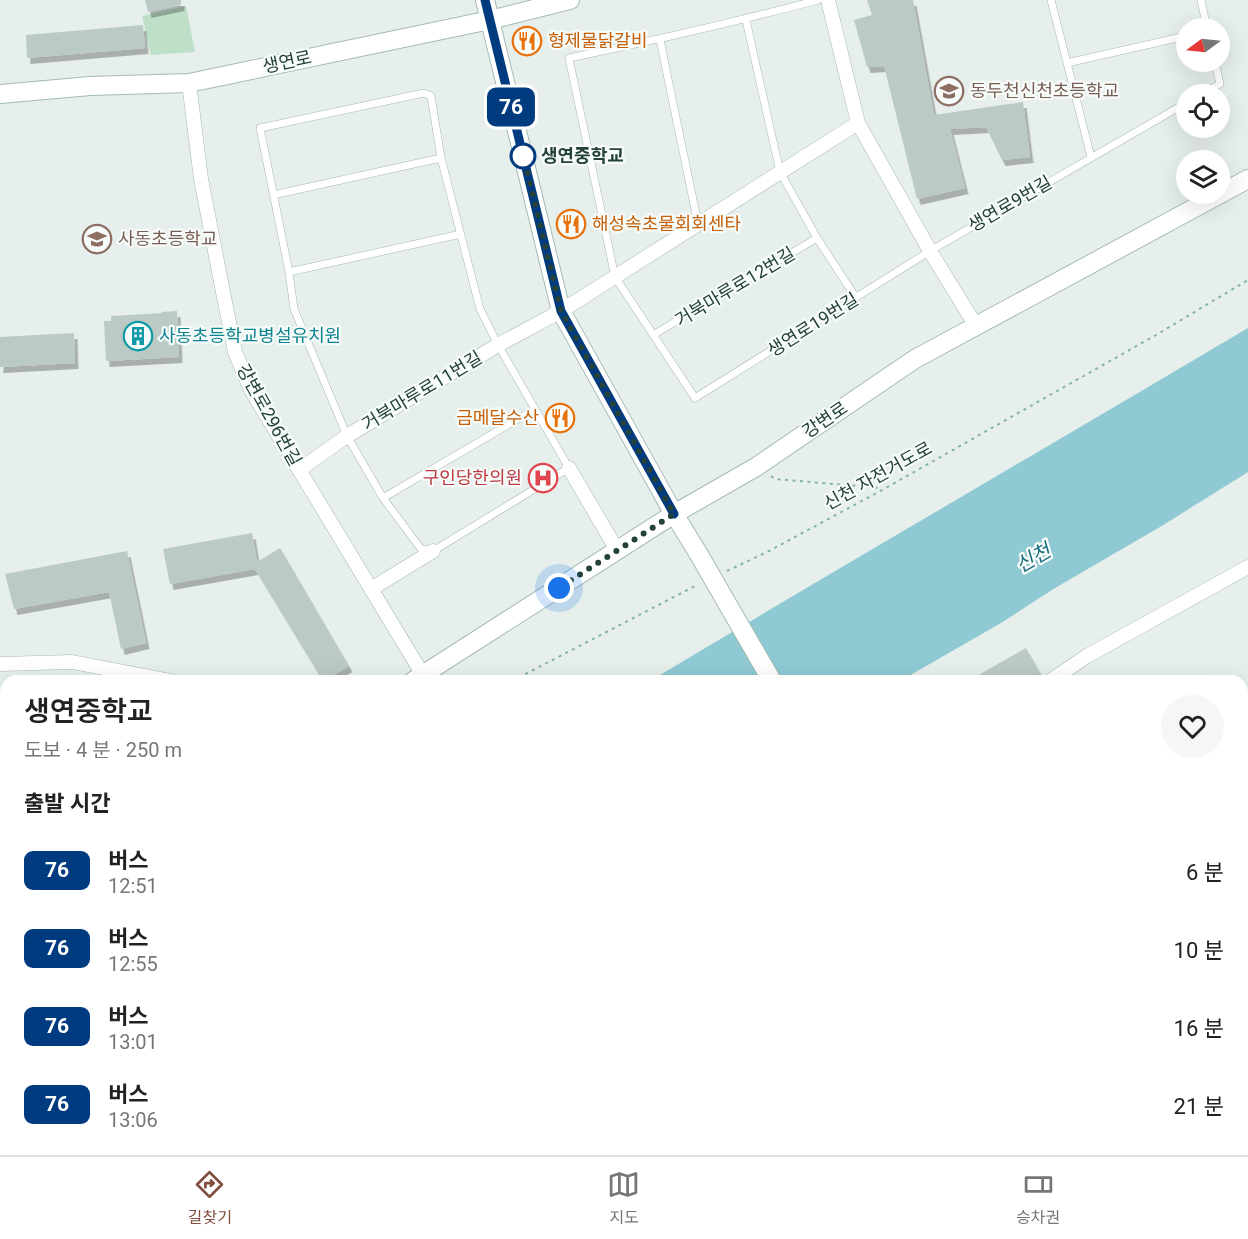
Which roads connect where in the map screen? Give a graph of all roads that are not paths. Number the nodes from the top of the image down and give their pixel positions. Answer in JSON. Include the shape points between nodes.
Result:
{"nodes":[{"id":1,"x":485,"y":0,"type":"edge"},
{"id":2,"x":570,"y":0,"type":"edge"},
{"id":3,"x":818,"y":0,"type":"edge"},
{"id":4,"x":828,"y":0,"type":"edge"},
{"id":5,"x":1051,"y":0,"type":"edge"},
{"id":6,"x":1201,"y":0,"type":"edge"},
{"id":7,"x":1205,"y":18,"type":"edge"},
{"id":8,"x":490,"y":20,"type":"junction"},
{"id":9,"x":746,"y":20,"type":"junction"},
{"id":10,"x":1176,"y":38,"type":"edge"},
{"id":11,"x":660,"y":40,"type":"junction"},
{"id":12,"x":1067,"y":63,"type":"junction"},
{"id":13,"x":189,"y":83,"type":"junction"},
{"id":14,"x":0,"y":94,"type":"edge"},
{"id":15,"x":1176,"y":109,"type":"edge"},
{"id":16,"x":858,"y":123,"type":"junction"},
{"id":17,"x":1091,"y":157,"type":"junction"},
{"id":18,"x":441,"y":158,"type":"junction"},
{"id":19,"x":780,"y":172,"type":"junction"},
{"id":20,"x":1248,"y":178,"type":"edge"},
{"id":21,"x":273,"y":195,"type":"junction"},
{"id":22,"x":698,"y":224,"type":"junction"},
{"id":23,"x":461,"y":234,"type":"junction"},
{"id":24,"x":817,"y":238,"type":"junction"},
{"id":25,"x":930,"y":251,"type":"junction"},
{"id":26,"x":289,"y":272,"type":"junction"},
{"id":27,"x":615,"y":277,"type":"junction"},
{"id":28,"x":856,"y":298,"type":"junction"},
{"id":29,"x":561,"y":311,"type":"junction"},
{"id":30,"x":976,"y":326,"type":"junction"},
{"id":31,"x":653,"y":335,"type":"junction"},
{"id":32,"x":498,"y":345,"type":"junction"},
{"id":33,"x":695,"y":398,"type":"joint"},
{"id":34,"x":535,"y":409,"type":"junction"},
{"id":35,"x":347,"y":436,"type":"junction"},
{"id":36,"x":569,"y":468,"type":"junction"},
{"id":37,"x":299,"y":470,"type":"junction"},
{"id":38,"x":383,"y":498,"type":"junction"},
{"id":39,"x":674,"y":514,"type":"junction"},
{"id":40,"x":617,"y":550,"type":"junction"},
{"id":41,"x":433,"y":551,"type":"junction"},
{"id":42,"x":1248,"y":567,"type":"edge"},
{"id":43,"x":371,"y":589,"type":"junction"},
{"id":44,"x":0,"y":664,"type":"edge"},
{"id":45,"x":140,"y":675,"type":"edge"},
{"id":46,"x":416,"y":675,"type":"edge"},
{"id":47,"x":423,"y":675,"type":"edge"},
{"id":48,"x":769,"y":675,"type":"edge"},
{"id":49,"x":1059,"y":675,"type":"edge"}],
"edges":[{"from":1,"to":8,"type":"street"},
{"from":2,"to":8,"type":"street","name":"생연로"},
{"from":3,"to":9,"type":"lane"},
{"from":4,"to":16,"type":"street"},
{"from":5,"to":12,"type":"lane"},
{"from":6,"to":7,"type":"lane"},
{"from":8,"to":13,"type":"street","name":"생연로"},
{"from":8,"to":29,"type":"street"},
{"from":9,"to":11,"type":"lane"},
{"from":9,"to":19,"type":"lane"},
{"from":10,"to":12,"type":"lane"},
{"from":11,"to":22,"type":"lane"},
{"from":11,"to":27,"type":"lane","name":"거북마루로12번길","via":[[569,58]]},
{"from":12,"to":17,"type":"lane"},
{"from":13,"to":14,"type":"street","name":"생연로"},
{"from":13,"to":37,"type":"street","name":"강변로296번길","via":[[201,179],[235,352],[251,390]]},
{"from":15,"to":17,"type":"lane","name":"생연로9번길"},
{"from":16,"to":19,"type":"street"},
{"from":16,"to":25,"type":"street"},
{"from":17,"to":25,"type":"lane","name":"생연로9번길"},
{"from":18,"to":21,"type":"lane"},
{"from":18,"to":21,"type":"lane","via":[[431,96],[424,93],[260,129]]},
{"from":18,"to":23,"type":"lane"},
{"from":19,"to":22,"type":"street"},
{"from":19,"to":24,"type":"lane"},
{"from":20,"to":30,"type":"street","name":"강변로"},
{"from":21,"to":26,"type":"lane"},
{"from":22,"to":27,"type":"street"},
{"from":23,"to":26,"type":"lane"},
{"from":23,"to":32,"type":"lane","name":"거북마루로11번길","via":[[480,309]]},
{"from":24,"to":28,"type":"lane"},
{"from":24,"to":31,"type":"lane","name":"거북마루로12번길"},
{"from":25,"to":28,"type":"lane","name":"생연로19번길"},
{"from":25,"to":30,"type":"street"},
{"from":26,"to":35,"type":"lane","name":"거북마루로11번길","via":[[294,309]]},
{"from":27,"to":29,"type":"street"},
{"from":27,"to":31,"type":"lane","name":"거북마루로12번길"},
{"from":28,"to":33,"type":"lane","name":"생연로19번길"},
{"from":29,"to":32,"type":"street","name":"거북마루로11번길"},
{"from":29,"to":39,"type":"street"},
{"from":30,"to":39,"type":"street","name":"강변로","via":[[915,359],[756,467]]},
{"from":31,"to":33,"type":"lane","name":"거북마루로12번길"},
{"from":32,"to":34,"type":"lane","name":"거북마루로11번길"},
{"from":32,"to":35,"type":"street","name":"거북마루로11번길"},
{"from":34,"to":36,"type":"lane","name":"거북마루로11번길"},
{"from":34,"to":38,"type":"lane"},
{"from":35,"to":37,"type":"street","name":"거북마루로11번길"},
{"from":35,"to":38,"type":"lane","name":"거북마루로11번길"},
{"from":36,"to":40,"type":"street","name":"거북마루로11번길"},
{"from":36,"to":41,"type":"lane"},
{"from":37,"to":43,"type":"street","name":"강변로296번길"},
{"from":38,"to":41,"type":"lane","name":"거북마루로11번길","via":[[421,549]]},
{"from":39,"to":40,"type":"street","name":"강변로"},
{"from":39,"to":48,"type":"street","bridge":true},
{"from":40,"to":47,"type":"street","name":"강변로"},
{"from":41,"to":43,"type":"street"},
{"from":42,"to":49,"type":"street"},
{"from":43,"to":46,"type":"street","name":"강변로296번길"},
{"from":44,"to":45,"type":"street","via":[[72,662]]}]}
